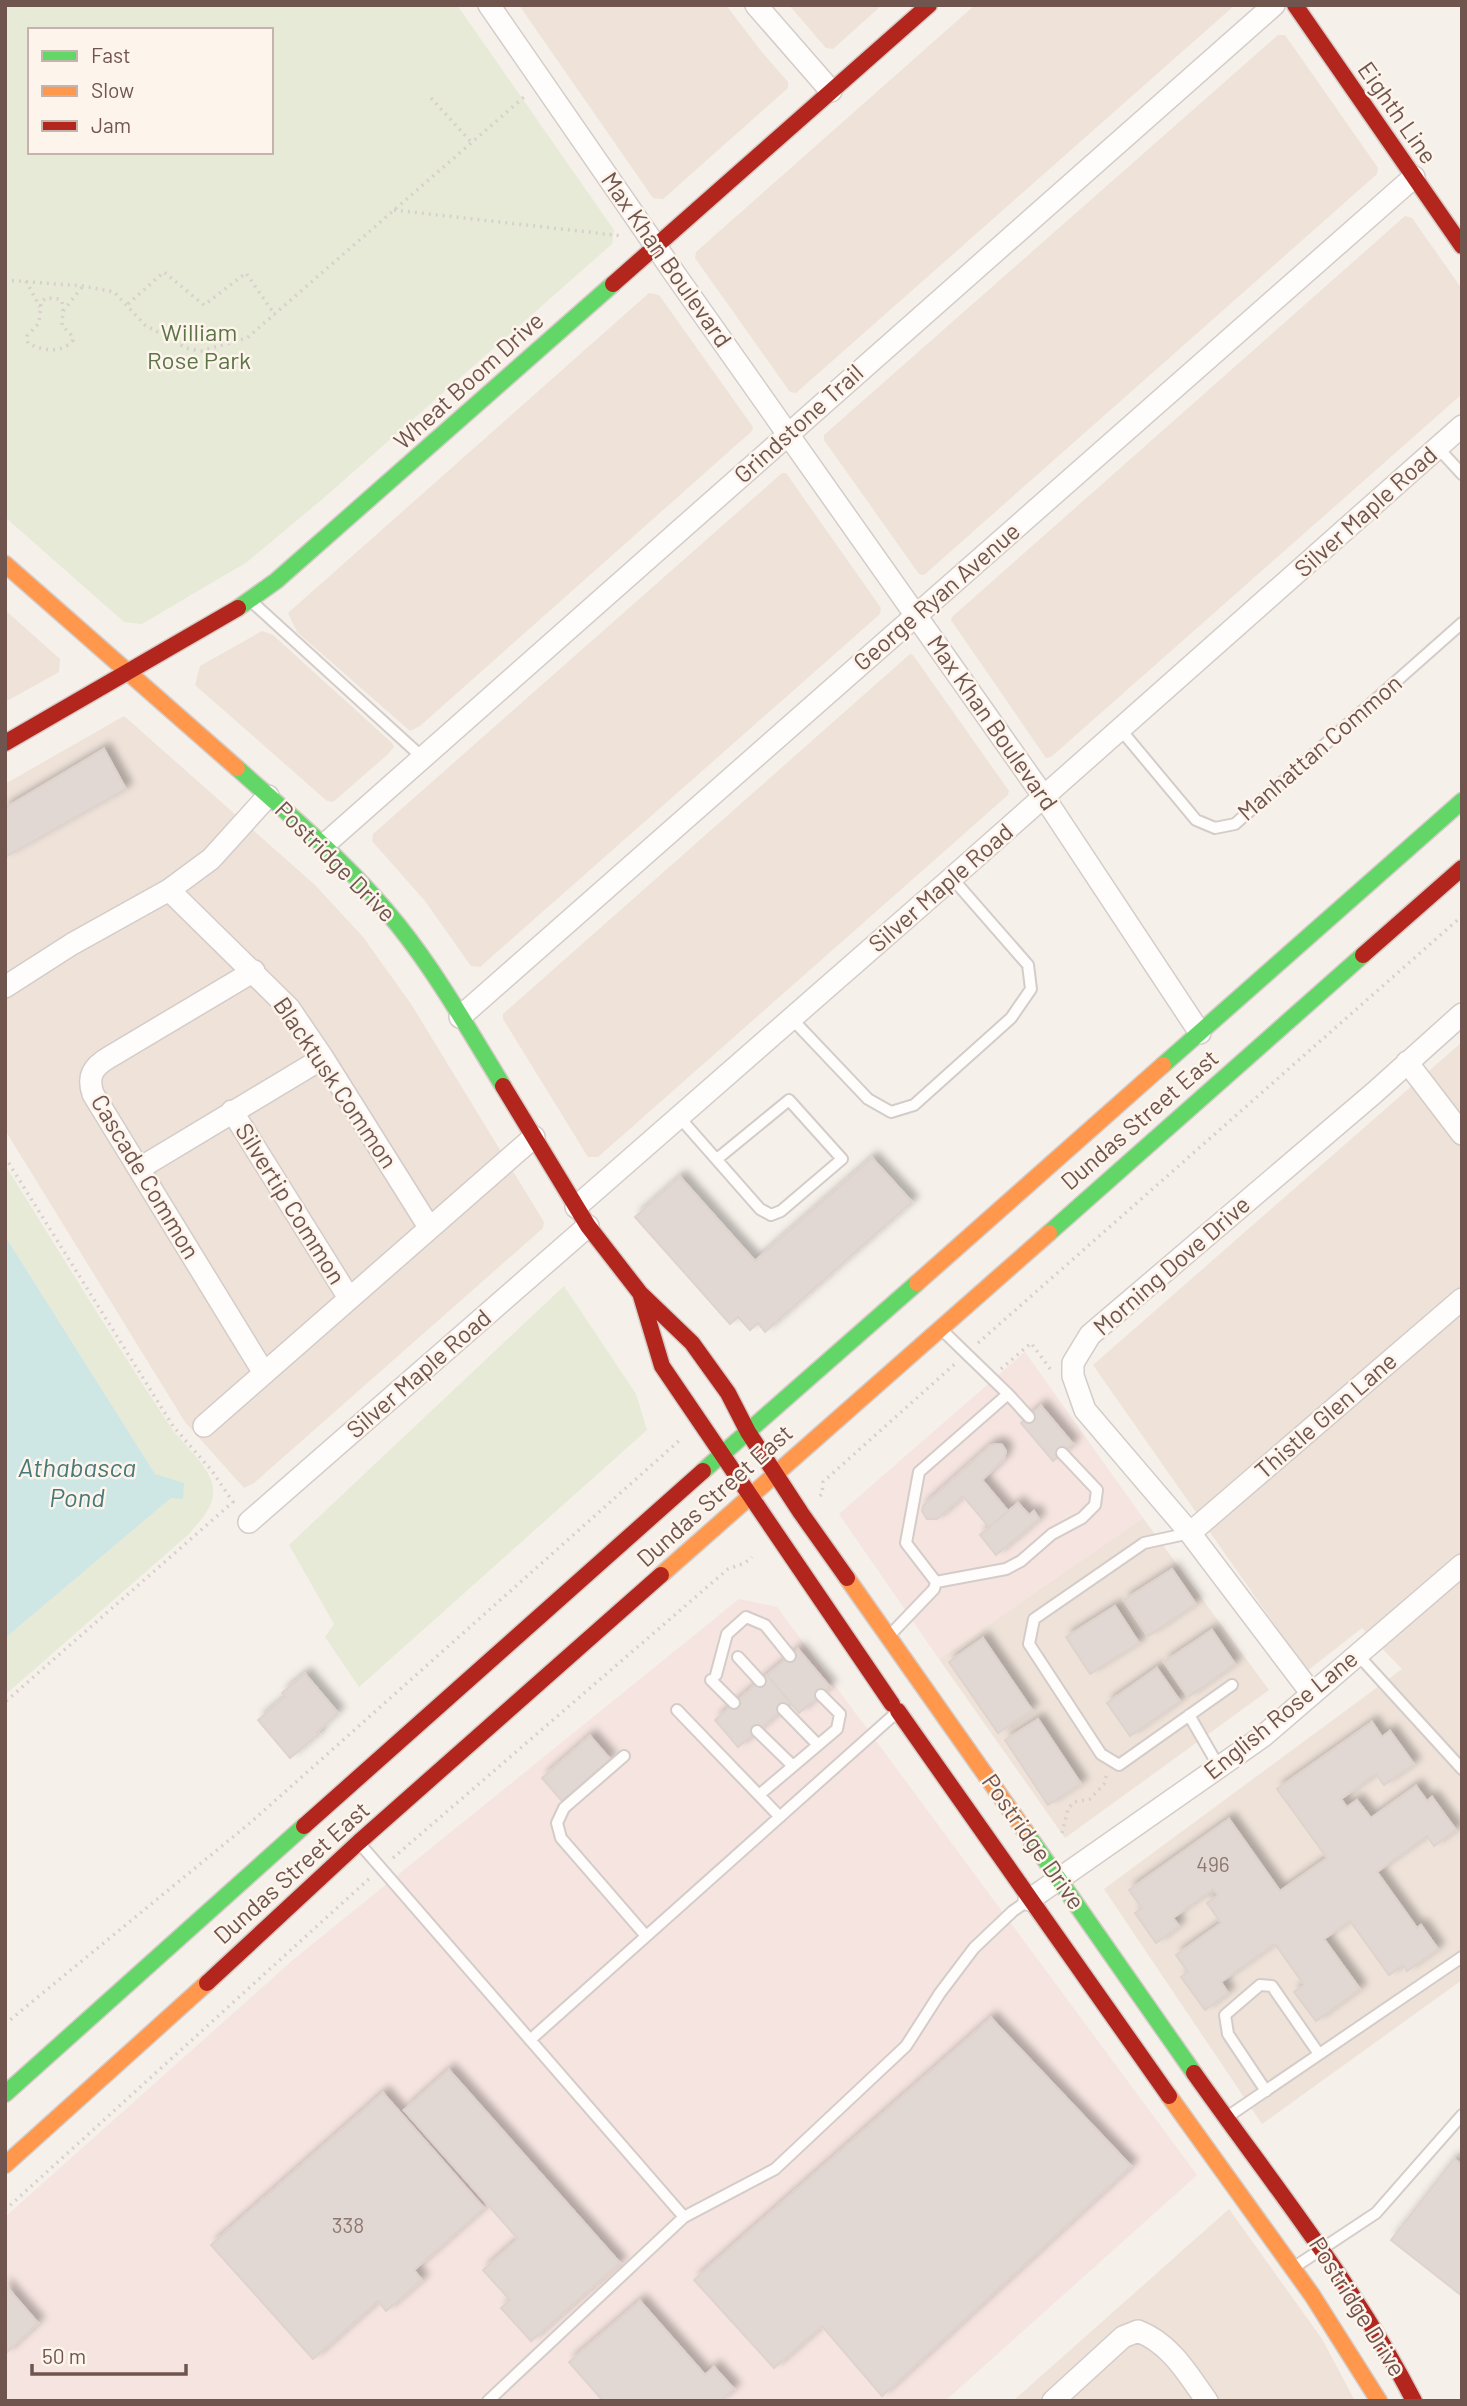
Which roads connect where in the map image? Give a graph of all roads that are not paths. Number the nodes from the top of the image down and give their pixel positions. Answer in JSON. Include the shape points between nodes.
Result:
{"nodes":[{"id":1,"x":489,"y":5,"type":"edge"},
{"id":2,"x":756,"y":5,"type":"edge"},
{"id":3,"x":929,"y":5,"type":"edge"},
{"id":4,"x":1274,"y":5,"type":"edge"},
{"id":5,"x":1295,"y":5,"type":"edge"},
{"id":6,"x":831,"y":91,"type":"junction"},
{"id":7,"x":1414,"y":177,"type":"junction"},
{"id":8,"x":656,"y":246,"type":"junction"},
{"id":9,"x":1462,"y":246,"type":"edge"},
{"id":10,"x":1462,"y":426,"type":"edge"},
{"id":11,"x":788,"y":434,"type":"junction"},
{"id":12,"x":1438,"y":448,"type":"junction"},
{"id":13,"x":1462,"y":474,"type":"edge"},
{"id":14,"x":5,"y":564,"type":"edge"},
{"id":15,"x":250,"y":601,"type":"junction"},
{"id":16,"x":916,"y":614,"type":"junction"},
{"id":17,"x":1462,"y":623,"type":"edge"},
{"id":18,"x":128,"y":672,"type":"junction"},
{"id":19,"x":1121,"y":730,"type":"junction"},
{"id":20,"x":5,"y":743,"type":"edge"},
{"id":21,"x":422,"y":757,"type":"junction"},
{"id":22,"x":268,"y":796,"type":"junction"},
{"id":23,"x":1044,"y":797,"type":"junction"},
{"id":24,"x":1462,"y":801,"type":"edge"},
{"id":25,"x":324,"y":845,"type":"junction"},
{"id":26,"x":1462,"y":867,"type":"edge"},
{"id":27,"x":953,"y":878,"type":"junction"},
{"id":28,"x":169,"y":890,"type":"junction"},
{"id":29,"x":254,"y":971,"type":"junction"},
{"id":30,"x":5,"y":987,"type":"edge"},
{"id":31,"x":1462,"y":1014,"type":"edge"},
{"id":32,"x":460,"y":1017,"type":"junction"},
{"id":33,"x":792,"y":1019,"type":"junction"},
{"id":34,"x":1200,"y":1033,"type":"junction"},
{"id":35,"x":323,"y":1058,"type":"junction"},
{"id":36,"x":1407,"y":1062,"type":"junction"},
{"id":37,"x":232,"y":1111,"type":"junction"},
{"id":38,"x":680,"y":1118,"type":"junction"},
{"id":39,"x":1462,"y":1134,"type":"edge"},
{"id":40,"x":534,"y":1137,"type":"junction"},
{"id":41,"x":717,"y":1159,"type":"junction"},
{"id":42,"x":140,"y":1168,"type":"junction"},
{"id":43,"x":576,"y":1207,"type":"junction"},
{"id":44,"x":588,"y":1226,"type":"junction"},
{"id":45,"x":429,"y":1227,"type":"junction"},
{"id":46,"x":640,"y":1293,"type":"junction"},
{"id":47,"x":349,"y":1297,"type":"junction"},
{"id":48,"x":1462,"y":1299,"type":"edge"},
{"id":49,"x":939,"y":1328,"type":"junction"},
{"id":50,"x":264,"y":1373,"type":"junction"},
{"id":51,"x":1008,"y":1394,"type":"junction"},
{"id":52,"x":1029,"y":1417,"type":"dead end"},
{"id":53,"x":204,"y":1426,"type":"dead end"},
{"id":54,"x":748,"y":1432,"type":"junction"},
{"id":55,"x":1062,"y":1453,"type":"dead end"},
{"id":56,"x":722,"y":1455,"type":"junction"},
{"id":57,"x":776,"y":1472,"type":"junction"},
{"id":58,"x":750,"y":1495,"type":"junction"},
{"id":59,"x":249,"y":1522,"type":"dead end"},
{"id":60,"x":1190,"y":1533,"type":"junction"},
{"id":61,"x":1462,"y":1565,"type":"edge"},
{"id":62,"x":936,"y":1582,"type":"junction"},
{"id":63,"x":889,"y":1637,"type":"junction"},
{"id":64,"x":1357,"y":1655,"type":"junction"},
{"id":65,"x":790,"y":1656,"type":"dead end"},
{"id":66,"x":738,"y":1657,"type":"dead end"},
{"id":67,"x":760,"y":1681,"type":"dead end"},
{"id":68,"x":1233,"y":1685,"type":"dead end"},
{"id":69,"x":1312,"y":1694,"type":"junction"},
{"id":70,"x":821,"y":1695,"type":"dead end"},
{"id":71,"x":734,"y":1703,"type":"dead end"},
{"id":72,"x":895,"y":1708,"type":"junction"},
{"id":73,"x":783,"y":1709,"type":"dead end"},
{"id":74,"x":677,"y":1710,"type":"dead end"},
{"id":75,"x":1189,"y":1716,"type":"junction"},
{"id":76,"x":757,"y":1731,"type":"dead end"},
{"id":77,"x":818,"y":1745,"type":"junction"},
{"id":78,"x":624,"y":1756,"type":"dead end"},
{"id":79,"x":793,"y":1766,"type":"junction"},
{"id":80,"x":1219,"y":1767,"type":"junction"},
{"id":81,"x":1462,"y":1769,"type":"edge"},
{"id":82,"x":760,"y":1795,"type":"junction"},
{"id":83,"x":780,"y":1817,"type":"junction"},
{"id":84,"x":359,"y":1842,"type":"junction"},
{"id":85,"x":1059,"y":1879,"type":"junction"},
{"id":86,"x":1029,"y":1900,"type":"junction"},
{"id":87,"x":646,"y":1937,"type":"junction"},
{"id":88,"x":1462,"y":1957,"type":"edge"},
{"id":89,"x":530,"y":2040,"type":"junction"},
{"id":90,"x":1319,"y":2054,"type":"junction"},
{"id":91,"x":1266,"y":2091,"type":"junction"},
{"id":92,"x":5,"y":2094,"type":"edge"},
{"id":93,"x":1462,"y":2115,"type":"edge"},
{"id":94,"x":1226,"y":2118,"type":"junction"},
{"id":95,"x":5,"y":2165,"type":"edge"},
{"id":96,"x":684,"y":2217,"type":"junction"},
{"id":97,"x":1322,"y":2248,"type":"junction"},
{"id":98,"x":1294,"y":2267,"type":"junction"},
{"id":99,"x":488,"y":2401,"type":"edge"},
{"id":100,"x":1053,"y":2401,"type":"edge"},
{"id":101,"x":1208,"y":2401,"type":"edge"},
{"id":102,"x":1379,"y":2401,"type":"edge"},
{"id":103,"x":1414,"y":2401,"type":"edge"}],
"edges":[{"from":1,"to":8,"type":"street","name":"Max Khan Boulevard"},
{"from":2,"to":6,"type":"street"},
{"from":3,"to":6,"type":"street","name":"Wheat Boom Drive"},
{"from":4,"to":11,"type":"street","name":"Grindstone Trail"},
{"from":5,"to":7,"type":"street","name":"Eighth Line"},
{"from":6,"to":8,"type":"street","name":"Wheat Boom Drive"},
{"from":7,"to":9,"type":"street","name":"Eighth Line"},
{"from":7,"to":16,"type":"street","name":"George Ryan Avenue"},
{"from":8,"to":11,"type":"street","name":"Max Khan Boulevard"},
{"from":8,"to":15,"type":"street","name":"Wheat Boom Drive"},
{"from":10,"to":12,"type":"street","name":"Silver Maple Road"},
{"from":11,"to":16,"type":"street","name":"Max Khan Boulevard"},
{"from":11,"to":21,"type":"street","name":"Grindstone Trail"},
{"from":12,"to":13,"type":"lane"},
{"from":12,"to":19,"type":"street","name":"Silver Maple Road"},
{"from":14,"to":18,"type":"street","name":"Postridge Drive"},
{"from":15,"to":18,"type":"street","name":"Wheat Boom Drive"},
{"from":15,"to":21,"type":"lane"},
{"from":16,"to":23,"type":"street","name":"Max Khan Boulevard"},
{"from":16,"to":32,"type":"street","name":"George Ryan Avenue"},
{"from":17,"to":19,"type":"lane","name":"Manhattan Common","via":[[1235,824],[1225,828],[1196,820]]},
{"from":18,"to":20,"type":"street","name":"Wheat Boom Drive"},
{"from":18,"to":22,"type":"street","name":"Postridge Drive"},
{"from":19,"to":23,"type":"street","name":"Silver Maple Road"},
{"from":21,"to":25,"type":"street","name":"Grindstone Trail"},
{"from":22,"to":25,"type":"street","name":"Postridge Drive"},
{"from":22,"to":28,"type":"street","via":[[211,859]]},
{"from":23,"to":27,"type":"street","name":"Silver Maple Road"},
{"from":23,"to":34,"type":"street","name":"Max Khan Boulevard"},
{"from":24,"to":34,"type":"street","name":"Dundas Street East"},
{"from":25,"to":32,"type":"street","name":"Postridge Drive","via":[[394,919],[438,978]]},
{"from":26,"to":49,"type":"street","name":"Dundas Street East"},
{"from":27,"to":33,"type":"street","name":"Silver Maple Road"},
{"from":27,"to":33,"type":"lane","via":[[1028,965],[1031,989],[1011,1018],[914,1105],[891,1112],[868,1099]]},
{"from":28,"to":29,"type":"street","name":"Blacktusk Common"},
{"from":28,"to":30,"type":"street"},
{"from":29,"to":35,"type":"street","name":"Blacktusk Common","via":[[289,1008]]},
{"from":29,"to":42,"type":"street","name":"Cascade Common","via":[[96,1066],[90,1084],[93,1094]]},
{"from":31,"to":36,"type":"street","name":"Morning Dove Drive"},
{"from":32,"to":40,"type":"street","name":"Postridge Drive"},
{"from":33,"to":38,"type":"street","name":"Silver Maple Road"},
{"from":34,"to":54,"type":"street","name":"Dundas Street East"},
{"from":35,"to":37,"type":"street"},
{"from":35,"to":45,"type":"street","name":"Blacktusk Common"},
{"from":36,"to":39,"type":"street"},
{"from":36,"to":60,"type":"street","name":"Morning Dove Drive","via":[[1090,1335],[1073,1363],[1085,1410]]},
{"from":37,"to":42,"type":"street"},
{"from":37,"to":47,"type":"street","name":"Silvertip Common"},
{"from":38,"to":41,"type":"lane"},
{"from":38,"to":43,"type":"street","name":"Silver Maple Road"},
{"from":40,"to":43,"type":"street","name":"Postridge Drive"},
{"from":40,"to":45,"type":"street"},
{"from":41,"to":41,"type":"lane","via":[[760,1209],[771,1215],[842,1159],[789,1100]]},
{"from":42,"to":50,"type":"street","name":"Cascade Common"},
{"from":43,"to":44,"type":"street","name":"Postridge Drive"},
{"from":44,"to":46,"type":"street","name":"Postridge Drive"},
{"from":44,"to":59,"type":"street","name":"Silver Maple Road"},
{"from":45,"to":47,"type":"street"},
{"from":46,"to":54,"type":"street","name":"Postridge Drive","via":[[692,1343]]},
{"from":46,"to":56,"type":"street","name":"Postridge Drive","via":[[662,1366]]},
{"from":47,"to":50,"type":"street"},
{"from":48,"to":60,"type":"street","name":"Thistle Glen Lane"},
{"from":49,"to":51,"type":"lane"},
{"from":49,"to":57,"type":"street","name":"Dundas Street East"},
{"from":50,"to":53,"type":"street"},
{"from":51,"to":52,"type":"lane"},
{"from":51,"to":62,"type":"lane","via":[[919,1472],[906,1543]]},
{"from":54,"to":56,"type":"street","name":"Dundas Street East"},
{"from":54,"to":57,"type":"street","name":"Postridge Drive"},
{"from":55,"to":62,"type":"lane","via":[[1097,1490],[1096,1505],[1006,1569]]},
{"from":56,"to":58,"type":"street","name":"Postridge Drive"},
{"from":56,"to":92,"type":"street","name":"Dundas Street East"},
{"from":57,"to":58,"type":"street","name":"Dundas Street East"},
{"from":57,"to":63,"type":"street","name":"Postridge Drive"},
{"from":58,"to":72,"type":"street","name":"Postridge Drive"},
{"from":58,"to":84,"type":"street","name":"Dundas Street East"},
{"from":60,"to":69,"type":"street"},
{"from":60,"to":75,"type":"lane","via":[[1144,1543],[1034,1619],[1029,1644],[1101,1754],[1119,1765]]},
{"from":61,"to":64,"type":"street","name":"English Rose Lane"},
{"from":62,"to":63,"type":"lane"},
{"from":63,"to":85,"type":"street","name":"Postridge Drive"},
{"from":64,"to":69,"type":"street","name":"English Rose Lane"},
{"from":64,"to":81,"type":"lane"},
{"from":65,"to":71,"type":"lane","via":[[765,1625],[746,1617],[727,1634],[714,1677]]},
{"from":66,"to":67,"type":"lane"},
{"from":68,"to":75,"type":"lane"},
{"from":69,"to":80,"type":"street","name":"English Rose Lane"},
{"from":70,"to":77,"type":"lane","via":[[840,1714],[837,1729]]},
{"from":72,"to":83,"type":"lane"},
{"from":72,"to":86,"type":"street","name":"Postridge Drive"},
{"from":73,"to":77,"type":"lane"},
{"from":74,"to":82,"type":"lane"},
{"from":75,"to":80,"type":"lane"},
{"from":76,"to":79,"type":"lane"},
{"from":77,"to":79,"type":"lane"},
{"from":78,"to":87,"type":"lane","via":[[564,1808],[557,1823],[561,1838]]},
{"from":79,"to":82,"type":"lane"},
{"from":80,"to":85,"type":"street","name":"English Rose Lane"},
{"from":82,"to":83,"type":"lane"},
{"from":83,"to":87,"type":"lane"},
{"from":84,"to":89,"type":"lane"},
{"from":84,"to":95,"type":"street","name":"Dundas Street East"},
{"from":85,"to":86,"type":"street","name":"English Rose Lane"},
{"from":85,"to":94,"type":"street","name":"Postridge Drive"},
{"from":86,"to":96,"type":"lane","via":[[974,1948],[906,2046],[775,2169]]},
{"from":86,"to":98,"type":"street","name":"Postridge Drive"},
{"from":87,"to":89,"type":"lane"},
{"from":88,"to":90,"type":"lane"},
{"from":89,"to":96,"type":"lane"},
{"from":90,"to":91,"type":"lane"},
{"from":90,"to":91,"type":"lane","via":[[1272,1986],[1260,1985],[1225,2015],[1228,2034]]},
{"from":91,"to":94,"type":"lane"},
{"from":93,"to":97,"type":"lane","via":[[1376,2213]]},
{"from":94,"to":97,"type":"street","name":"Postridge Drive"},
{"from":96,"to":99,"type":"lane"},
{"from":97,"to":98,"type":"lane"},
{"from":97,"to":103,"type":"street","name":"Postridge Drive","via":[[1387,2347]]},
{"from":98,"to":102,"type":"street","name":"Postridge Drive"},
{"from":100,"to":101,"type":"street","via":[[1123,2337],[1138,2331],[1156,2338],[1173,2353]]}]}
